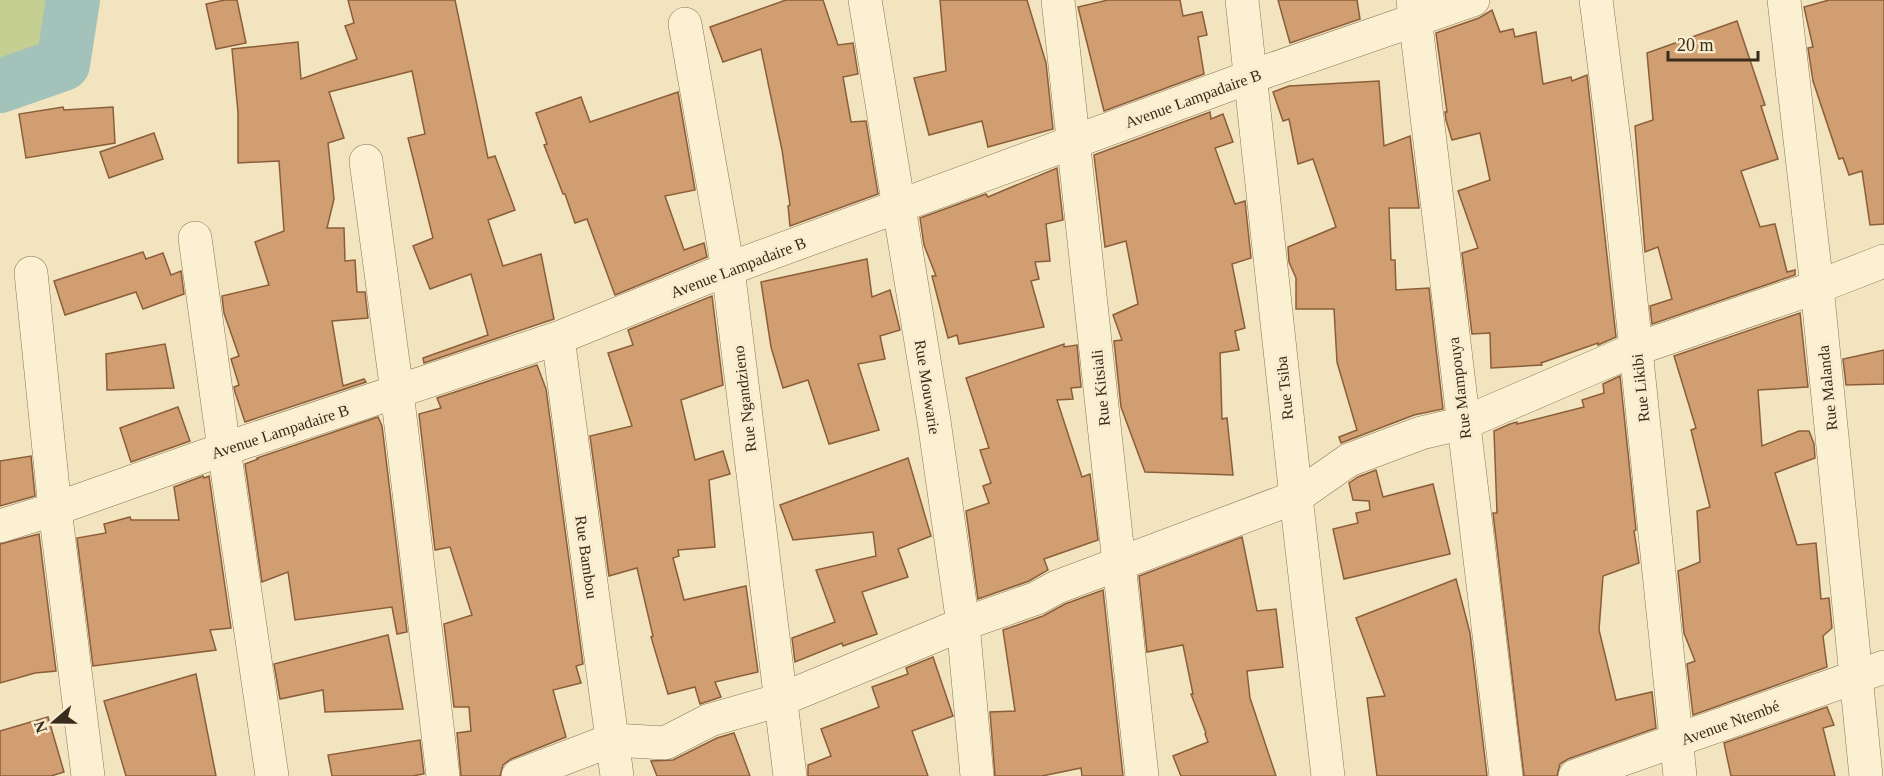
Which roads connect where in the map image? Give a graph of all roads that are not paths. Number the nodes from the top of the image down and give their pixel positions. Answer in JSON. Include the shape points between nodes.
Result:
{"nodes":[{"id":1,"x":865,"y":0,"type":"edge"},
{"id":2,"x":1058,"y":0,"type":"edge"},
{"id":3,"x":1242,"y":0,"type":"edge"},
{"id":4,"x":1473,"y":0,"type":"edge"},
{"id":5,"x":1596,"y":0,"type":"edge"},
{"id":6,"x":1784,"y":0,"type":"edge"},
{"id":7,"x":1414,"y":10,"type":"edge"},
{"id":8,"x":685,"y":24,"type":"dead end"},
{"id":9,"x":1250,"y":77,"type":"junction"},
{"id":10,"x":1074,"y":141,"type":"junction"},
{"id":11,"x":366,"y":161,"type":"dead end"},
{"id":12,"x":898,"y":207,"type":"junction"},
{"id":13,"x":195,"y":238,"type":"dead end"},
{"id":14,"x":1884,"y":261,"type":"edge"},
{"id":15,"x":728,"y":269,"type":"junction"},
{"id":16,"x":31,"y":273,"type":"dead end"},
{"id":17,"x":1817,"y":287,"type":"junction"},
{"id":18,"x":558,"y":338,"type":"junction"},
{"id":19,"x":1636,"y":349,"type":"junction"},
{"id":20,"x":397,"y":392,"type":"junction"},
{"id":21,"x":1464,"y":423,"type":"junction"},
{"id":22,"x":224,"y":449,"type":"junction"},
{"id":23,"x":1296,"y":497,"type":"junction"},
{"id":24,"x":55,"y":509,"type":"junction"},
{"id":25,"x":0,"y":526,"type":"edge"},
{"id":26,"x":1119,"y":564,"type":"junction"},
{"id":27,"x":963,"y":624,"type":"junction"},
{"id":28,"x":1870,"y":672,"type":"edge"},
{"id":29,"x":780,"y":700,"type":"junction"},
{"id":30,"x":612,"y":740,"type":"junction"},
{"id":31,"x":1676,"y":741,"type":"junction"},
{"id":32,"x":88,"y":776,"type":"edge"},
{"id":33,"x":272,"y":776,"type":"edge"},
{"id":34,"x":442,"y":776,"type":"edge"},
{"id":35,"x":518,"y":776,"type":"edge"},
{"id":36,"x":617,"y":776,"type":"edge"},
{"id":37,"x":790,"y":776,"type":"edge"},
{"id":38,"x":977,"y":776,"type":"edge"},
{"id":39,"x":1142,"y":776,"type":"edge"},
{"id":40,"x":1328,"y":776,"type":"edge"},
{"id":41,"x":1506,"y":776,"type":"edge"},
{"id":42,"x":1575,"y":776,"type":"edge"},
{"id":43,"x":1680,"y":776,"type":"edge"},
{"id":44,"x":1866,"y":776,"type":"edge"}],
"edges":[{"from":1,"to":12,"type":"street","name":"Rue Mouwarie"},
{"from":2,"to":10,"type":"street","name":"Rue Kitsiali"},
{"from":3,"to":9,"type":"street","name":"Rue Tsiba"},
{"from":4,"to":7,"type":"street","name":"Avenue Lampadaire B"},
{"from":5,"to":19,"type":"street","name":"Rue Likibi"},
{"from":6,"to":17,"type":"street","name":"Rue Malanda"},
{"from":7,"to":9,"type":"street","name":"Avenue Lampadaire B"},
{"from":7,"to":21,"type":"street","name":"Rue Mampouya"},
{"from":8,"to":15,"type":"street","name":"Rue Ngandzieno"},
{"from":9,"to":10,"type":"street","name":"Avenue Lampadaire B"},
{"from":9,"to":23,"type":"street","name":"Rue Tsiba"},
{"from":10,"to":12,"type":"street","name":"Avenue Lampadaire B"},
{"from":10,"to":26,"type":"street","name":"Rue Kitsiali"},
{"from":11,"to":20,"type":"street"},
{"from":12,"to":15,"type":"street","name":"Avenue Lampadaire B"},
{"from":12,"to":27,"type":"street","name":"Rue Mouwarie"},
{"from":13,"to":22,"type":"street"},
{"from":14,"to":17,"type":"street"},
{"from":15,"to":18,"type":"street","name":"Avenue Lampadaire B"},
{"from":15,"to":29,"type":"street","name":"Rue Ngandzieno"},
{"from":16,"to":24,"type":"street"},
{"from":17,"to":19,"type":"street"},
{"from":17,"to":28,"type":"street","name":"Rue Malanda"},
{"from":18,"to":20,"type":"street","name":"Avenue Lampadaire B"},
{"from":18,"to":30,"type":"street","name":"Rue Bambou"},
{"from":19,"to":21,"type":"street"},
{"from":19,"to":31,"type":"street","name":"Rue Likibi"},
{"from":20,"to":22,"type":"street","name":"Avenue Lampadaire B"},
{"from":20,"to":34,"type":"street"},
{"from":21,"to":23,"type":"street","via":[[1421,433],[1350,460]]},
{"from":21,"to":41,"type":"street","name":"Rue Mampouya"},
{"from":22,"to":24,"type":"street","name":"Avenue Lampadaire B"},
{"from":22,"to":33,"type":"street"},
{"from":23,"to":26,"type":"street"},
{"from":23,"to":40,"type":"street","name":"Rue Tsiba"},
{"from":24,"to":25,"type":"street","name":"Avenue Lampadaire B"},
{"from":24,"to":32,"type":"street"},
{"from":26,"to":27,"type":"street"},
{"from":26,"to":39,"type":"street","name":"Rue Kitsiali"},
{"from":27,"to":29,"type":"street"},
{"from":27,"to":38,"type":"street","name":"Rue Mouwarie"},
{"from":28,"to":31,"type":"street","name":"Avenue Ntembé"},
{"from":28,"to":44,"type":"street","name":"Rue Malanda"},
{"from":29,"to":30,"type":"street","via":[[710,720],[665,743]]},
{"from":29,"to":37,"type":"street","name":"Rue Ngandzieno"},
{"from":30,"to":35,"type":"street"},
{"from":30,"to":36,"type":"street","name":"Rue Bambou"},
{"from":31,"to":42,"type":"street","name":"Avenue Ntembé"},
{"from":31,"to":43,"type":"street","name":"Rue Likibi"}]}
